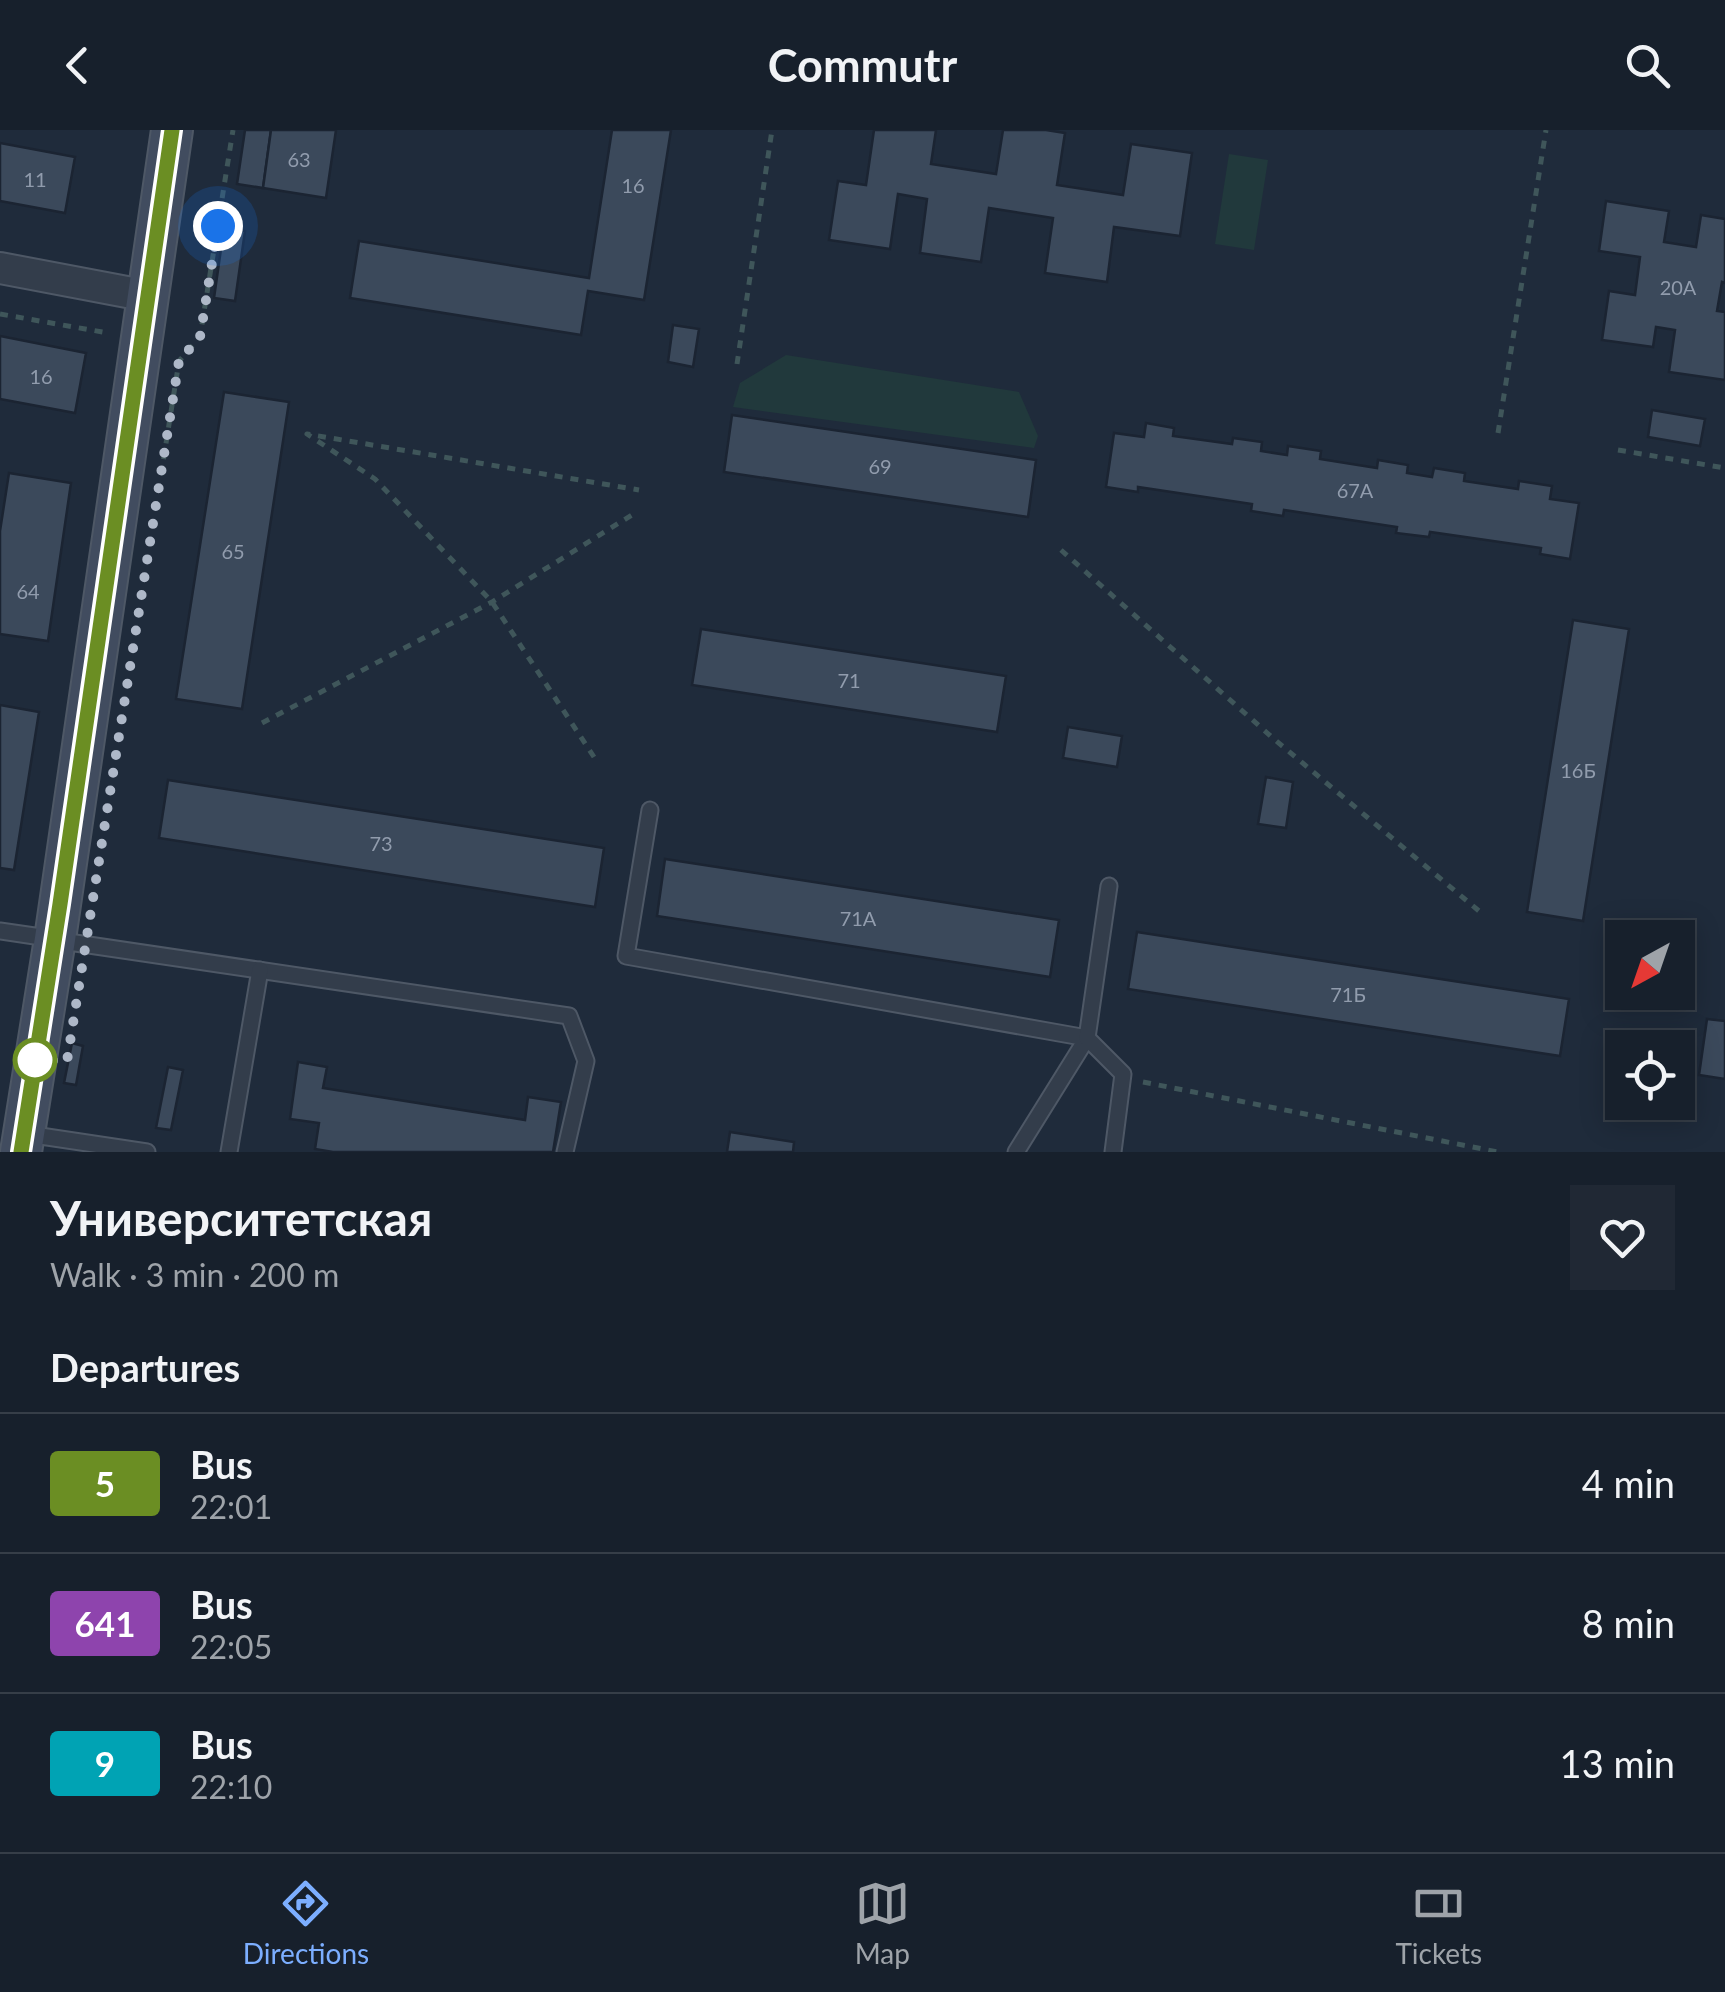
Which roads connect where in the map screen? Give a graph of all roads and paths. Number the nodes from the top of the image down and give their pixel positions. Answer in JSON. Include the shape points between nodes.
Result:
{"nodes":[{"id":1,"x":172,"y":130,"type":"edge"},
{"id":2,"x":233,"y":130,"type":"edge"},
{"id":3,"x":772,"y":130,"type":"edge"},
{"id":4,"x":1546,"y":130,"type":"edge"},
{"id":5,"x":0,"y":268,"type":"edge"},
{"id":6,"x":148,"y":296,"type":"junction"},
{"id":7,"x":737,"y":364,"type":"dead end"},
{"id":8,"x":1498,"y":432,"type":"dead end"},
{"id":9,"x":1618,"y":450,"type":"dead end"},
{"id":10,"x":1725,"y":468,"type":"edge"},
{"id":11,"x":160,"y":478,"type":"dead end"},
{"id":12,"x":639,"y":490,"type":"dead end"},
{"id":13,"x":635,"y":514,"type":"dead end"},
{"id":14,"x":1061,"y":550,"type":"dead end"},
{"id":15,"x":492,"y":602,"type":"junction"},
{"id":16,"x":262,"y":723,"type":"dead end"},
{"id":17,"x":594,"y":757,"type":"dead end"},
{"id":18,"x":650,"y":810,"type":"dead end"},
{"id":19,"x":1109,"y":886,"type":"dead end"},
{"id":20,"x":1479,"y":911,"type":"dead end"},
{"id":21,"x":0,"y":931,"type":"edge"},
{"id":22,"x":54,"y":939,"type":"junction"},
{"id":23,"x":260,"y":970,"type":"junction"},
{"id":24,"x":1088,"y":1038,"type":"junction"},
{"id":25,"x":1124,"y":1079,"type":"junction"},
{"id":26,"x":23,"y":1143,"type":"edge"},
{"id":27,"x":147,"y":1152,"type":"edge"},
{"id":28,"x":229,"y":1152,"type":"edge"},
{"id":29,"x":565,"y":1152,"type":"edge"},
{"id":30,"x":1016,"y":1152,"type":"edge"},
{"id":31,"x":1113,"y":1152,"type":"edge"},
{"id":32,"x":1498,"y":1152,"type":"edge"}],
"edges":[{"from":1,"to":6,"type":"street"},
{"from":2,"to":11,"type":"path","via":[[200,337],[179,361]]},
{"from":3,"to":7,"type":"path"},
{"from":4,"to":8,"type":"path"},
{"from":5,"to":6,"type":"street"},
{"from":6,"to":22,"type":"street"},
{"from":9,"to":10,"type":"path"},
{"from":12,"to":15,"type":"path","via":[[307,434],[374,480]]},
{"from":13,"to":15,"type":"path"},
{"from":14,"to":20,"type":"path"},
{"from":15,"to":16,"type":"path"},
{"from":15,"to":17,"type":"path"},
{"from":18,"to":24,"type":"lane","via":[[626,956]]},
{"from":19,"to":24,"type":"lane"},
{"from":21,"to":22,"type":"lane"},
{"from":22,"to":23,"type":"lane"},
{"from":22,"to":26,"type":"street"},
{"from":23,"to":28,"type":"lane"},
{"from":23,"to":29,"type":"lane","via":[[569,1016],[586,1061]]},
{"from":24,"to":25,"type":"lane"},
{"from":24,"to":30,"type":"lane"},
{"from":25,"to":31,"type":"lane"},
{"from":25,"to":32,"type":"path"},
{"from":26,"to":27,"type":"lane"}]}
